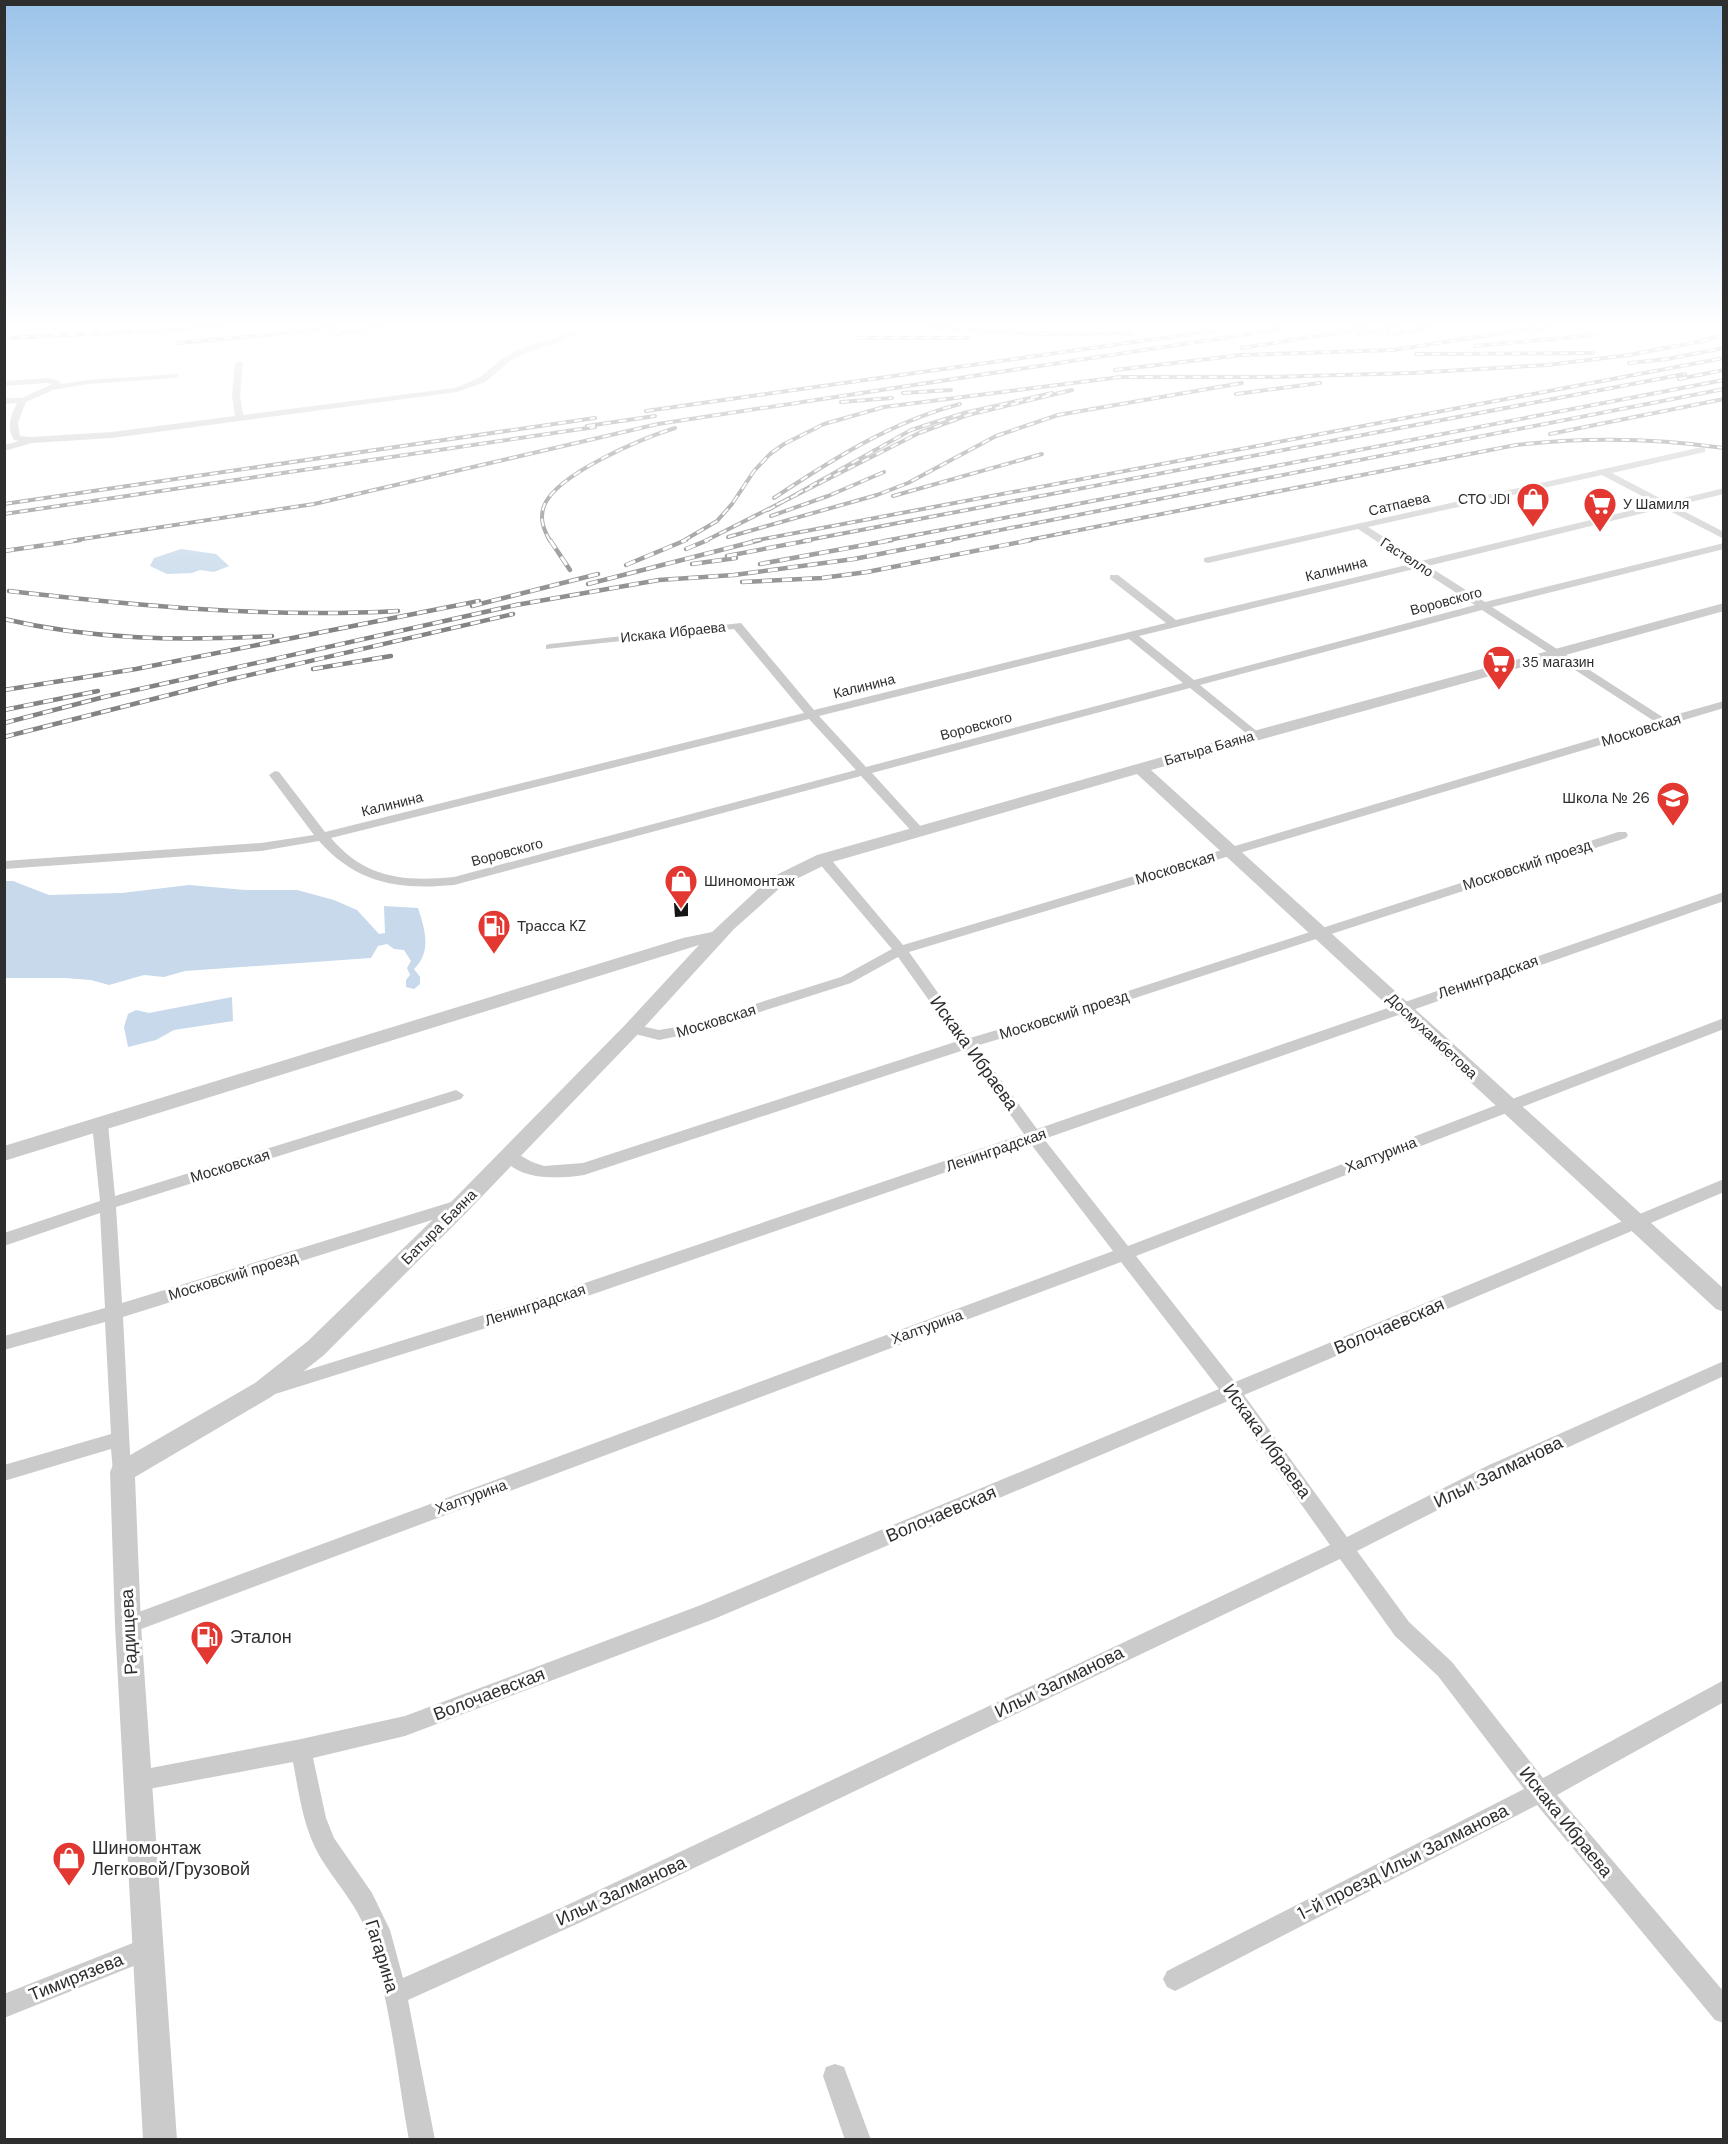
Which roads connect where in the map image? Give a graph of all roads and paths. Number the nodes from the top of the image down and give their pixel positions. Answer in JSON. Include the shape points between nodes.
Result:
{"nodes":[{"id":1,"x":14,"y":428,"type":"edge"},
{"id":2,"x":161,"y":428,"type":"edge"},
{"id":3,"x":31,"y":440,"type":"junction"},
{"id":4,"x":4,"y":448,"type":"edge"},
{"id":5,"x":1702,"y":450,"type":"dead end"},
{"id":6,"x":1603,"y":472,"type":"junction"},
{"id":7,"x":1724,"y":491,"type":"edge"},
{"id":8,"x":1666,"y":505,"type":"junction"},
{"id":9,"x":1361,"y":527,"type":"junction"},
{"id":10,"x":1724,"y":536,"type":"edge"},
{"id":11,"x":1724,"y":546,"type":"edge"},
{"id":12,"x":1208,"y":560,"type":"dead end"},
{"id":13,"x":1417,"y":564,"type":"junction"},
{"id":14,"x":1113,"y":577,"type":"dead end"},
{"id":15,"x":1483,"y":606,"type":"junction"},
{"id":16,"x":1724,"y":608,"type":"edge"},
{"id":17,"x":1174,"y":624,"type":"junction"},
{"id":18,"x":1131,"y":635,"type":"junction"},
{"id":19,"x":550,"y":646,"type":"dead end"},
{"id":20,"x":1556,"y":652,"type":"junction"},
{"id":21,"x":1192,"y":684,"type":"junction"},
{"id":22,"x":1724,"y":704,"type":"edge"},
{"id":23,"x":812,"y":715,"type":"junction"},
{"id":24,"x":1664,"y":723,"type":"junction"},
{"id":25,"x":1255,"y":735,"type":"junction"},
{"id":26,"x":1140,"y":768,"type":"junction"},
{"id":27,"x":864,"y":771,"type":"junction"},
{"id":28,"x":275,"y":775,"type":"dead end"},
{"id":29,"x":919,"y":832,"type":"junction"},
{"id":30,"x":1622,"y":835,"type":"dead end"},
{"id":31,"x":324,"y":837,"type":"junction"},
{"id":32,"x":1231,"y":852,"type":"junction"},
{"id":33,"x":823,"y":859,"type":"junction"},
{"id":34,"x":4,"y":865,"type":"edge"},
{"id":35,"x":1720,"y":901,"type":"edge"},
{"id":36,"x":1320,"y":933,"type":"junction"},
{"id":37,"x":717,"y":936,"type":"junction"},
{"id":38,"x":900,"y":950,"type":"junction"},
{"id":39,"x":1400,"y":1007,"type":"junction"},
{"id":40,"x":1724,"y":1023,"type":"edge"},
{"id":41,"x":632,"y":1029,"type":"junction"},
{"id":42,"x":966,"y":1044,"type":"junction"},
{"id":43,"x":456,"y":1095,"type":"dead end"},
{"id":44,"x":1509,"y":1106,"type":"junction"},
{"id":45,"x":100,"y":1124,"type":"junction"},
{"id":46,"x":1034,"y":1137,"type":"junction"},
{"id":47,"x":4,"y":1154,"type":"edge"},
{"id":48,"x":509,"y":1155,"type":"junction"},
{"id":49,"x":1724,"y":1185,"type":"edge"},
{"id":50,"x":108,"y":1204,"type":"junction"},
{"id":51,"x":461,"y":1205,"type":"junction"},
{"id":52,"x":1635,"y":1223,"type":"junction"},
{"id":53,"x":4,"y":1240,"type":"edge"},
{"id":54,"x":1126,"y":1253,"type":"junction"},
{"id":55,"x":1724,"y":1302,"type":"edge"},
{"id":56,"x":114,"y":1313,"type":"junction"},
{"id":57,"x":4,"y":1343,"type":"edge"},
{"id":58,"x":1724,"y":1368,"type":"edge"},
{"id":59,"x":263,"y":1390,"type":"junction"},
{"id":60,"x":1232,"y":1391,"type":"junction"},
{"id":61,"x":120,"y":1439,"type":"junction"},
{"id":62,"x":122,"y":1472,"type":"junction"},
{"id":63,"x":4,"y":1473,"type":"edge"},
{"id":64,"x":1343,"y":1547,"type":"junction"},
{"id":65,"x":128,"y":1625,"type":"junction"},
{"id":66,"x":1724,"y":1690,"type":"edge"},
{"id":67,"x":301,"y":1750,"type":"junction"},
{"id":68,"x":138,"y":1780,"type":"junction"},
{"id":69,"x":1540,"y":1792,"type":"junction"},
{"id":70,"x":148,"y":1949,"type":"junction"},
{"id":71,"x":1175,"y":1979,"type":"dead end"},
{"id":72,"x":395,"y":1994,"type":"junction"},
{"id":73,"x":4,"y":2006,"type":"edge"},
{"id":74,"x":1724,"y":2011,"type":"edge"},
{"id":75,"x":835,"y":2076,"type":"dead end"},
{"id":76,"x":160,"y":2139,"type":"edge"},
{"id":77,"x":422,"y":2139,"type":"edge"},
{"id":78,"x":858,"y":2139,"type":"edge"}],
"edges":[{"from":1,"to":3,"type":"street","via":[[17,438]]},
{"from":2,"to":3,"type":"street"},
{"from":3,"to":4,"type":"street"},
{"from":5,"to":6,"type":"street","name":"Сатпаева"},
{"from":6,"to":8,"type":"street"},
{"from":6,"to":9,"type":"street","name":"Сатпаева"},
{"from":7,"to":8,"type":"street","name":"Калинина"},
{"from":8,"to":10,"type":"street"},
{"from":8,"to":13,"type":"street","name":"Калинина"},
{"from":9,"to":12,"type":"street","name":"Сатпаева"},
{"from":9,"to":13,"type":"street","name":"Гастелло"},
{"from":11,"to":15,"type":"street","name":"Воровского"},
{"from":13,"to":15,"type":"street","name":"Гастелло"},
{"from":13,"to":17,"type":"street","name":"Калинина"},
{"from":14,"to":17,"type":"street"},
{"from":15,"to":20,"type":"street","name":"Гастелло"},
{"from":15,"to":21,"type":"street","name":"Воровского"},
{"from":16,"to":20,"type":"street","name":"Батыра Баяна"},
{"from":17,"to":18,"type":"street","name":"Калинина"},
{"from":18,"to":21,"type":"street"},
{"from":18,"to":23,"type":"street","name":"Калинина"},
{"from":19,"to":23,"type":"street","name":"Искака Ибраева","via":[[737,625]]},
{"from":20,"to":24,"type":"street","name":"Гастелло"},
{"from":20,"to":25,"type":"street","name":"Батыра Баяна"},
{"from":21,"to":25,"type":"street"},
{"from":21,"to":27,"type":"street","name":"Воровского"},
{"from":22,"to":24,"type":"street","name":"Московская"},
{"from":23,"to":27,"type":"street","name":"Искака Ибраева"},
{"from":23,"to":31,"type":"street","name":"Калинина"},
{"from":24,"to":32,"type":"street","name":"Московская"},
{"from":25,"to":26,"type":"street","name":"Батыра Баяна"},
{"from":26,"to":29,"type":"street","name":"Батыра Баяна"},
{"from":26,"to":32,"type":"street","name":"Досмухамбетова"},
{"from":27,"to":29,"type":"street","name":"Искака Ибраева"},
{"from":27,"to":31,"type":"street","name":"Воровского","via":[[454,881],[418,884],[372,874],[348,863]]},
{"from":28,"to":31,"type":"street","name":"Воровского"},
{"from":29,"to":33,"type":"street","name":"Батыра Баяна"},
{"from":30,"to":36,"type":"street","name":"Московский проезд"},
{"from":31,"to":34,"type":"street","name":"Калинина","via":[[261,847]]},
{"from":32,"to":36,"type":"street","name":"Досмухамбетова"},
{"from":32,"to":38,"type":"street","name":"Московская"},
{"from":33,"to":37,"type":"street","name":"Батыра Баяна","via":[[776,882]]},
{"from":33,"to":38,"type":"street","name":"Искака Ибраева"},
{"from":35,"to":39,"type":"street","name":"Ленинградская"},
{"from":36,"to":39,"type":"street","name":"Досмухамбетова"},
{"from":36,"to":42,"type":"street","name":"Московский проезд"},
{"from":37,"to":41,"type":"street","name":"Батыра Баяна"},
{"from":37,"to":45,"type":"street"},
{"from":38,"to":41,"type":"street","name":"Московская","via":[[846,980],[689,1030],[659,1035]]},
{"from":38,"to":42,"type":"street","name":"Искака Ибраева"},
{"from":39,"to":44,"type":"street","name":"Досмухамбетова"},
{"from":39,"to":46,"type":"street","name":"Ленинградская"},
{"from":40,"to":44,"type":"street","name":"Халтурина"},
{"from":41,"to":48,"type":"street","name":"Батыра Баяна"},
{"from":42,"to":46,"type":"street","name":"Искака Ибраева"},
{"from":42,"to":48,"type":"street","name":"Московский проезд","via":[[584,1170],[532,1170]]},
{"from":43,"to":50,"type":"street","name":"Московская"},
{"from":44,"to":52,"type":"street","name":"Досмухамбетова"},
{"from":44,"to":54,"type":"street","name":"Халтурина"},
{"from":45,"to":47,"type":"street"},
{"from":45,"to":50,"type":"street","name":"Радищева"},
{"from":46,"to":54,"type":"street","name":"Искака Ибраева"},
{"from":46,"to":59,"type":"street","name":"Ленинградская","via":[[570,1295]]},
{"from":48,"to":51,"type":"street","name":"Батыра Баяна"},
{"from":49,"to":52,"type":"street","name":"Волочаевская"},
{"from":50,"to":53,"type":"street","name":"Московская"},
{"from":50,"to":56,"type":"street","name":"Радищева"},
{"from":51,"to":56,"type":"street","name":"Московский проезд"},
{"from":51,"to":59,"type":"street","name":"Батыра Баяна","via":[[316,1348]]},
{"from":52,"to":55,"type":"street","name":"Досмухамбетова"},
{"from":52,"to":60,"type":"street","name":"Волочаевская"},
{"from":54,"to":60,"type":"street","name":"Искака Ибраева"},
{"from":54,"to":65,"type":"street","name":"Халтурина"},
{"from":56,"to":57,"type":"street","name":"Московский проезд"},
{"from":56,"to":61,"type":"street","name":"Радищева"},
{"from":58,"to":64,"type":"street","name":"Ильи Залманова","via":[[1496,1471]]},
{"from":59,"to":62,"type":"street","name":"Батыра Баяна"},
{"from":60,"to":64,"type":"street","name":"Искака Ибраева"},
{"from":60,"to":67,"type":"street","name":"Волочаевская","via":[[707,1612],[405,1726]]},
{"from":61,"to":62,"type":"street","name":"Радищева"},
{"from":61,"to":63,"type":"street"},
{"from":62,"to":65,"type":"street","name":"Радищева"},
{"from":64,"to":69,"type":"street","name":"Искака Ибраева","via":[[1402,1629],[1445,1669]]},
{"from":64,"to":72,"type":"street","name":"Ильи Залманова","via":[[571,1915]]},
{"from":65,"to":68,"type":"street","name":"Радищева"},
{"from":66,"to":69,"type":"street","name":"1-й проезд Ильи Залманова"},
{"from":67,"to":68,"type":"street","name":"Волочаевская"},
{"from":67,"to":72,"type":"street","name":"Гагарина","via":[[315,1818],[326,1846],[364,1901],[378,1930]]},
{"from":68,"to":70,"type":"street","name":"Радищева"},
{"from":69,"to":71,"type":"street","name":"1-й проезд Ильи Залманова"},
{"from":69,"to":74,"type":"street","name":"Искака Ибраева"},
{"from":70,"to":73,"type":"street","name":"Тимирязева"},
{"from":70,"to":76,"type":"street","name":"Радищева"},
{"from":72,"to":77,"type":"street","name":"Гагарина"},
{"from":75,"to":78,"type":"street"}]}
